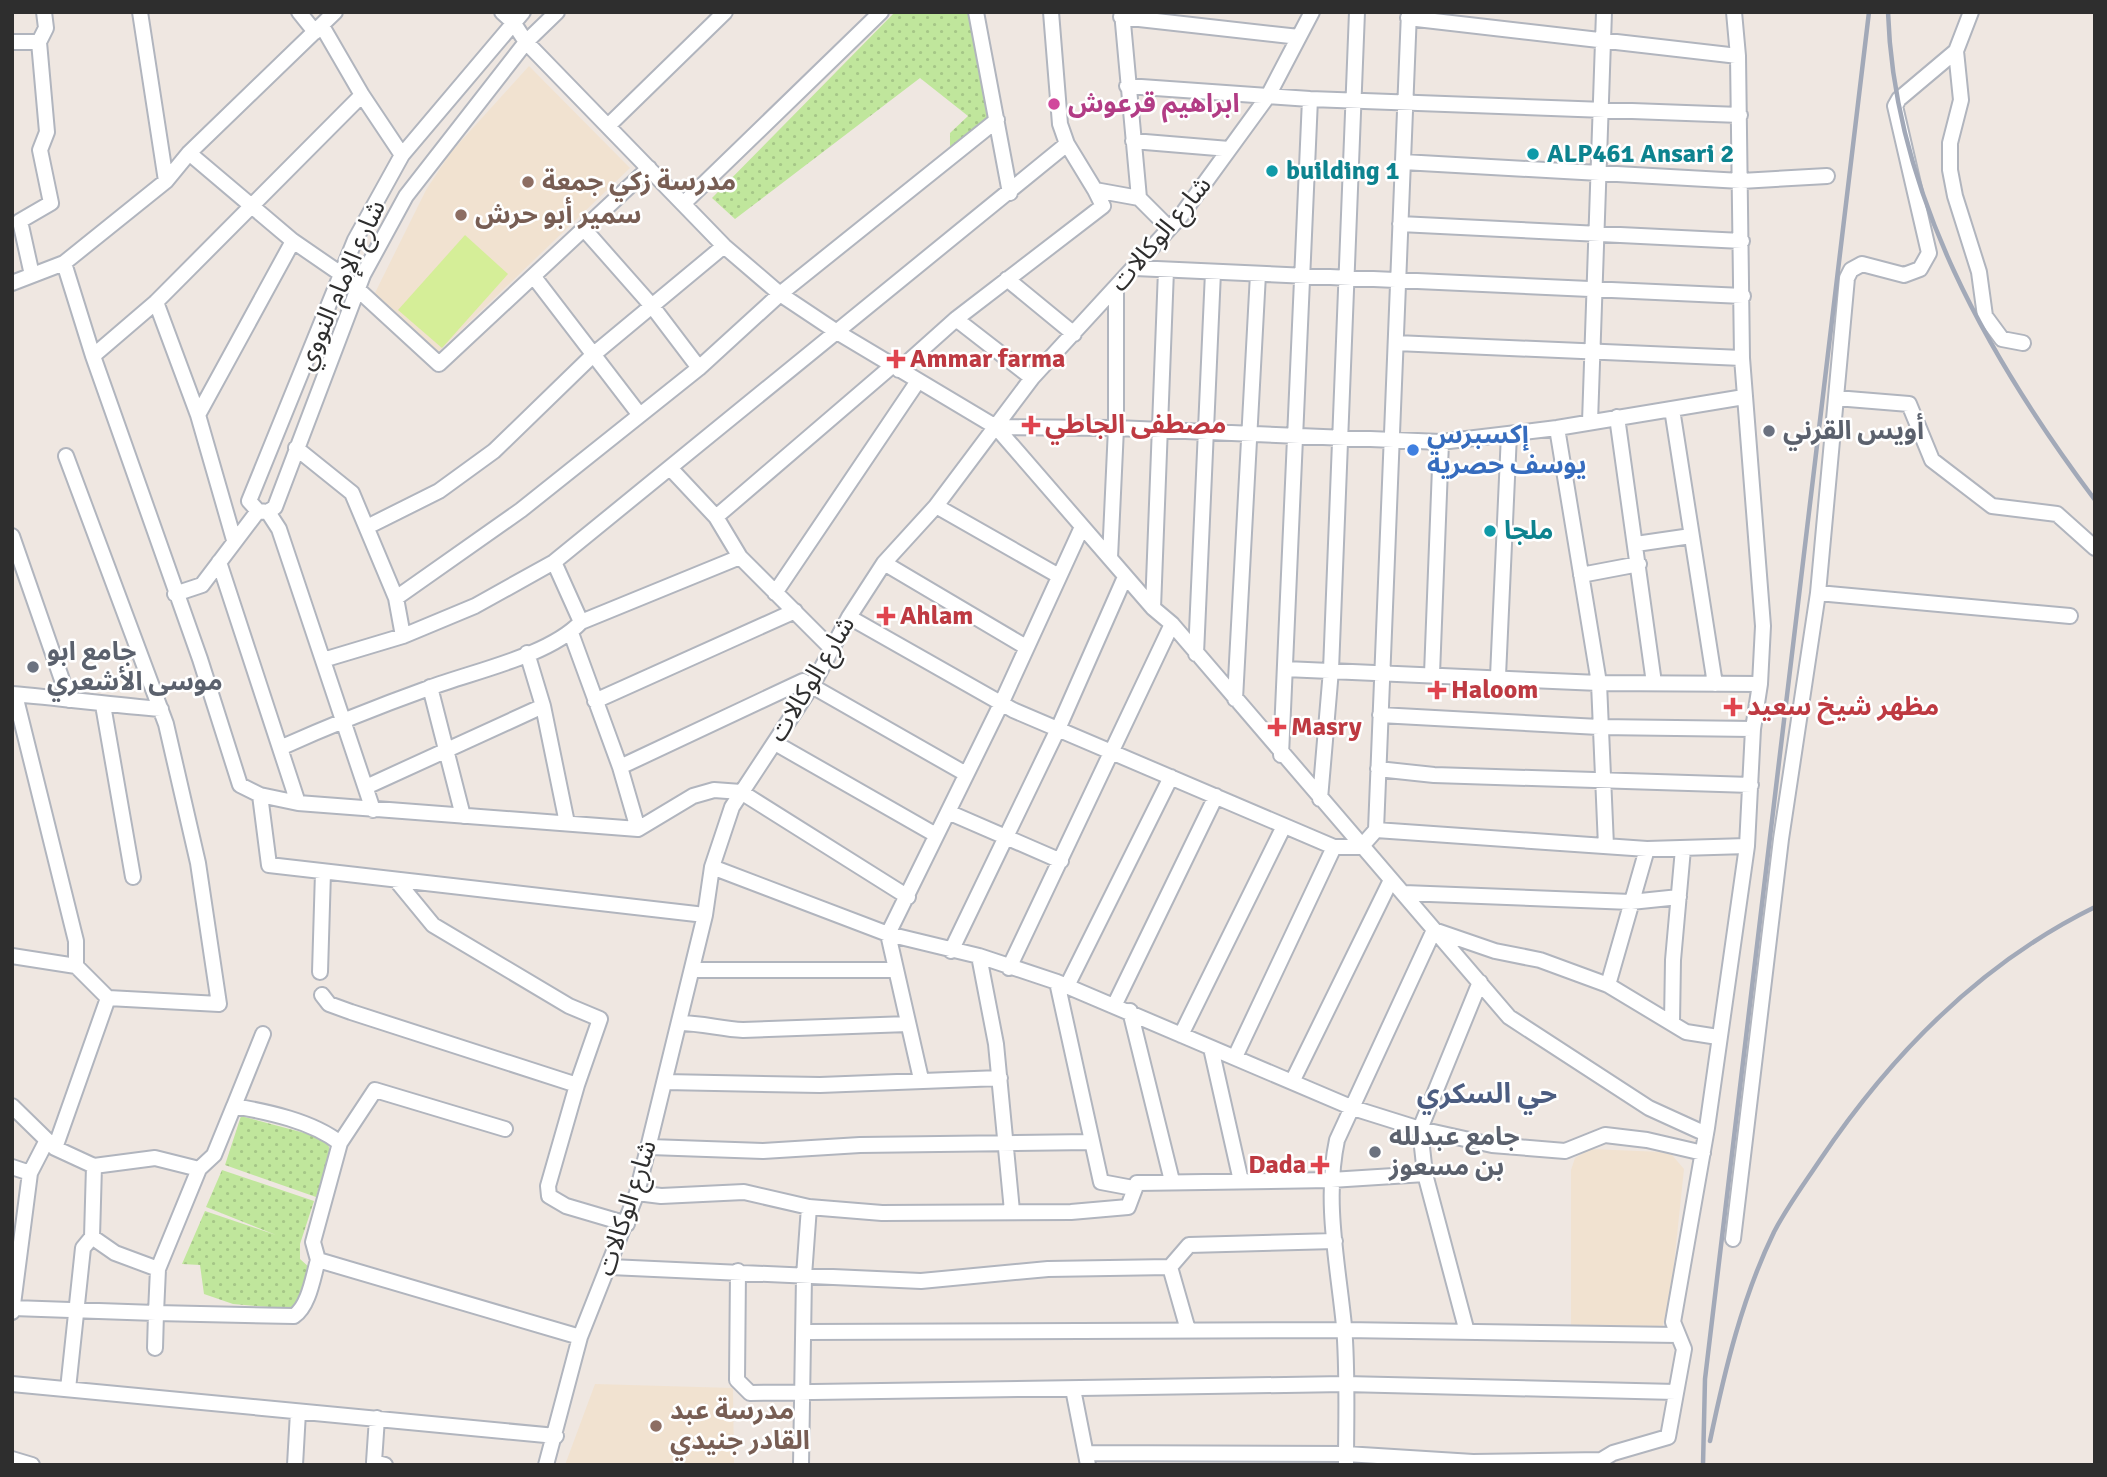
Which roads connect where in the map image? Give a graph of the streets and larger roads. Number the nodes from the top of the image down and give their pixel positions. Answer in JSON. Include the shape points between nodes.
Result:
{"nodes":[{"id":1,"x":44,"y":12,"type":"edge"},
{"id":2,"x":140,"y":12,"type":"edge"},
{"id":3,"x":299,"y":12,"type":"edge"},
{"id":4,"x":335,"y":12,"type":"edge"},
{"id":5,"x":502,"y":12,"type":"edge"},
{"id":6,"x":557,"y":12,"type":"edge"},
{"id":7,"x":725,"y":12,"type":"edge"},
{"id":8,"x":881,"y":12,"type":"edge"},
{"id":9,"x":976,"y":12,"type":"edge"},
{"id":10,"x":1051,"y":12,"type":"edge"},
{"id":11,"x":1312,"y":12,"type":"edge"},
{"id":12,"x":1357,"y":12,"type":"edge"},
{"id":13,"x":1604,"y":12,"type":"edge"},
{"id":14,"x":1734,"y":12,"type":"edge"},
{"id":15,"x":1971,"y":12,"type":"edge"},
{"id":16,"x":1121,"y":15,"type":"edge"},
{"id":17,"x":1409,"y":15,"type":"edge"},
{"id":18,"x":518,"y":17,"type":"edge"},
{"id":19,"x":318,"y":29,"type":"junction"},
{"id":20,"x":1299,"y":37,"type":"junction"},
{"id":21,"x":12,"y":42,"type":"edge"},
{"id":22,"x":39,"y":42,"type":"junction"},
{"id":23,"x":526,"y":42,"type":"junction"},
{"id":24,"x":1604,"y":42,"type":"junction"},
{"id":25,"x":1956,"y":51,"type":"junction"},
{"id":26,"x":1738,"y":56,"type":"junction"},
{"id":27,"x":1127,"y":86,"type":"junction"},
{"id":28,"x":362,"y":96,"type":"junction"},
{"id":29,"x":1268,"y":96,"type":"junction"},
{"id":30,"x":1310,"y":99,"type":"junction"},
{"id":31,"x":1353,"y":100,"type":"junction"},
{"id":32,"x":1405,"y":103,"type":"junction"},
{"id":33,"x":1603,"y":110,"type":"junction"},
{"id":34,"x":1740,"y":116,"type":"junction"},
{"id":35,"x":997,"y":120,"type":"junction"},
{"id":36,"x":609,"y":125,"type":"junction"},
{"id":37,"x":1133,"y":141,"type":"junction"},
{"id":38,"x":1067,"y":144,"type":"junction"},
{"id":39,"x":1229,"y":149,"type":"junction"},
{"id":40,"x":188,"y":153,"type":"junction"},
{"id":41,"x":402,"y":155,"type":"junction"},
{"id":42,"x":1403,"y":162,"type":"junction"},
{"id":43,"x":649,"y":168,"type":"junction"},
{"id":44,"x":1600,"y":173,"type":"junction"},
{"id":45,"x":1827,"y":176,"type":"dead end"},
{"id":46,"x":166,"y":181,"type":"junction"},
{"id":47,"x":1741,"y":181,"type":"junction"},
{"id":48,"x":1095,"y":190,"type":"junction"},
{"id":49,"x":1010,"y":193,"type":"junction"},
{"id":50,"x":1139,"y":198,"type":"junction"},
{"id":51,"x":684,"y":203,"type":"junction"},
{"id":52,"x":250,"y":206,"type":"junction"},
{"id":53,"x":1400,"y":224,"type":"junction"},
{"id":54,"x":1169,"y":228,"type":"junction"},
{"id":55,"x":584,"y":229,"type":"junction"},
{"id":56,"x":1598,"y":234,"type":"junction"},
{"id":57,"x":293,"y":241,"type":"junction"},
{"id":58,"x":1742,"y":241,"type":"junction"},
{"id":59,"x":724,"y":246,"type":"junction"},
{"id":60,"x":64,"y":263,"type":"junction"},
{"id":61,"x":1135,"y":268,"type":"junction"},
{"id":62,"x":1166,"y":270,"type":"junction"},
{"id":63,"x":1213,"y":272,"type":"junction"},
{"id":64,"x":341,"y":274,"type":"junction"},
{"id":65,"x":1258,"y":274,"type":"junction"},
{"id":66,"x":32,"y":275,"type":"junction"},
{"id":67,"x":1300,"y":276,"type":"junction"},
{"id":68,"x":534,"y":277,"type":"junction"},
{"id":69,"x":1347,"y":278,"type":"junction"},
{"id":70,"x":1007,"y":279,"type":"junction"},
{"id":71,"x":1398,"y":281,"type":"junction"},
{"id":72,"x":12,"y":283,"type":"edge"},
{"id":73,"x":359,"y":288,"type":"junction"},
{"id":74,"x":1116,"y":289,"type":"junction"},
{"id":75,"x":1595,"y":289,"type":"junction"},
{"id":76,"x":780,"y":294,"type":"junction"},
{"id":77,"x":1743,"y":296,"type":"junction"},
{"id":78,"x":156,"y":302,"type":"junction"},
{"id":79,"x":652,"y":306,"type":"junction"},
{"id":80,"x":956,"y":319,"type":"junction"},
{"id":81,"x":837,"y":332,"type":"junction"},
{"id":82,"x":1074,"y":334,"type":"junction"},
{"id":83,"x":1396,"y":343,"type":"junction"},
{"id":84,"x":2024,"y":343,"type":"dead end"},
{"id":85,"x":1593,"y":349,"type":"junction"},
{"id":86,"x":594,"y":354,"type":"junction"},
{"id":87,"x":93,"y":356,"type":"junction"},
{"id":88,"x":1742,"y":358,"type":"junction"},
{"id":89,"x":699,"y":368,"type":"junction"},
{"id":90,"x":896,"y":368,"type":"junction"},
{"id":91,"x":1032,"y":378,"type":"junction"},
{"id":92,"x":918,"y":381,"type":"junction"},
{"id":93,"x":1744,"y":397,"type":"junction"},
{"id":94,"x":1836,"y":398,"type":"junction"},
{"id":95,"x":1672,"y":409,"type":"junction"},
{"id":96,"x":639,"y":414,"type":"junction"},
{"id":97,"x":198,"y":415,"type":"junction"},
{"id":98,"x":1617,"y":417,"type":"junction"},
{"id":99,"x":1590,"y":422,"type":"junction"},
{"id":100,"x":996,"y":427,"type":"junction"},
{"id":101,"x":1116,"y":428,"type":"junction"},
{"id":102,"x":1558,"y":428,"type":"junction"},
{"id":103,"x":1162,"y":431,"type":"junction"},
{"id":104,"x":1207,"y":433,"type":"junction"},
{"id":105,"x":1509,"y":434,"type":"junction"},
{"id":106,"x":1251,"y":435,"type":"junction"},
{"id":107,"x":1297,"y":438,"type":"junction"},
{"id":108,"x":1340,"y":440,"type":"junction"},
{"id":109,"x":1392,"y":442,"type":"junction"},
{"id":110,"x":1441,"y":442,"type":"junction"},
{"id":111,"x":296,"y":448,"type":"junction"},
{"id":112,"x":66,"y":456,"type":"dead end"},
{"id":113,"x":671,"y":469,"type":"junction"},
{"id":114,"x":936,"y":506,"type":"junction"},
{"id":115,"x":263,"y":511,"type":"junction"},
{"id":116,"x":716,"y":517,"type":"junction"},
{"id":117,"x":368,"y":527,"type":"junction"},
{"id":118,"x":1082,"y":527,"type":"junction"},
{"id":119,"x":12,"y":536,"type":"edge"},
{"id":120,"x":1691,"y":536,"type":"junction"},
{"id":121,"x":234,"y":540,"type":"junction"},
{"id":122,"x":1636,"y":544,"type":"junction"},
{"id":123,"x":2095,"y":548,"type":"edge"},
{"id":124,"x":740,"y":556,"type":"junction"},
{"id":125,"x":1110,"y":558,"type":"junction"},
{"id":126,"x":219,"y":562,"type":"junction"},
{"id":127,"x":554,"y":562,"type":"junction"},
{"id":128,"x":884,"y":563,"type":"junction"},
{"id":129,"x":1639,"y":564,"type":"junction"},
{"id":130,"x":1581,"y":575,"type":"junction"},
{"id":131,"x":1059,"y":576,"type":"junction"},
{"id":132,"x":1125,"y":576,"type":"junction"},
{"id":133,"x":775,"y":593,"type":"junction"},
{"id":134,"x":1818,"y":593,"type":"junction"},
{"id":135,"x":175,"y":594,"type":"junction"},
{"id":136,"x":396,"y":598,"type":"junction"},
{"id":137,"x":1153,"y":608,"type":"junction"},
{"id":138,"x":795,"y":611,"type":"junction"},
{"id":139,"x":2070,"y":616,"type":"dead end"},
{"id":140,"x":849,"y":617,"type":"junction"},
{"id":141,"x":1172,"y":624,"type":"junction"},
{"id":142,"x":576,"y":627,"type":"junction"},
{"id":143,"x":403,"y":636,"type":"junction"},
{"id":144,"x":1026,"y":647,"type":"junction"},
{"id":145,"x":831,"y":648,"type":"junction"},
{"id":146,"x":527,"y":653,"type":"junction"},
{"id":147,"x":1196,"y":654,"type":"junction"},
{"id":148,"x":323,"y":660,"type":"junction"},
{"id":149,"x":1285,"y":669,"type":"junction"},
{"id":150,"x":1331,"y":670,"type":"junction"},
{"id":151,"x":1381,"y":672,"type":"junction"},
{"id":152,"x":1432,"y":674,"type":"junction"},
{"id":153,"x":1498,"y":676,"type":"junction"},
{"id":154,"x":1599,"y":683,"type":"junction"},
{"id":155,"x":1654,"y":683,"type":"junction"},
{"id":156,"x":813,"y":684,"type":"junction"},
{"id":157,"x":1715,"y":684,"type":"junction"},
{"id":158,"x":1760,"y":684,"type":"junction"},
{"id":159,"x":430,"y":688,"type":"junction"},
{"id":160,"x":14,"y":694,"type":"edge"},
{"id":161,"x":69,"y":699,"type":"junction"},
{"id":162,"x":1235,"y":699,"type":"junction"},
{"id":163,"x":595,"y":701,"type":"junction"},
{"id":164,"x":1001,"y":704,"type":"junction"},
{"id":165,"x":103,"y":705,"type":"junction"},
{"id":166,"x":543,"y":706,"type":"junction"},
{"id":167,"x":161,"y":709,"type":"junction"},
{"id":168,"x":1380,"y":715,"type":"junction"},
{"id":169,"x":343,"y":720,"type":"junction"},
{"id":170,"x":1599,"y":727,"type":"junction"},
{"id":171,"x":1058,"y":729,"type":"junction"},
{"id":172,"x":1753,"y":729,"type":"junction"},
{"id":173,"x":18,"y":741,"type":"edge"},
{"id":174,"x":775,"y":743,"type":"junction"},
{"id":175,"x":280,"y":748,"type":"junction"},
{"id":176,"x":445,"y":750,"type":"junction"},
{"id":177,"x":1113,"y":753,"type":"junction"},
{"id":178,"x":1281,"y":755,"type":"junction"},
{"id":179,"x":620,"y":767,"type":"junction"},
{"id":180,"x":1378,"y":769,"type":"junction"},
{"id":181,"x":966,"y":774,"type":"junction"},
{"id":182,"x":1171,"y":777,"type":"junction"},
{"id":183,"x":1603,"y":780,"type":"junction"},
{"id":184,"x":1751,"y":785,"type":"junction"},
{"id":185,"x":366,"y":788,"type":"junction"},
{"id":186,"x":741,"y":792,"type":"junction"},
{"id":187,"x":260,"y":795,"type":"junction"},
{"id":188,"x":1216,"y":796,"type":"junction"},
{"id":189,"x":1320,"y":799,"type":"junction"},
{"id":190,"x":298,"y":803,"type":"junction"},
{"id":191,"x":373,"y":810,"type":"junction"},
{"id":192,"x":948,"y":812,"type":"junction"},
{"id":193,"x":463,"y":816,"type":"junction"},
{"id":194,"x":567,"y":823,"type":"junction"},
{"id":195,"x":1284,"y":825,"type":"junction"},
{"id":196,"x":638,"y":829,"type":"junction"},
{"id":197,"x":1376,"y":830,"type":"junction"},
{"id":198,"x":936,"y":835,"type":"junction"},
{"id":199,"x":1006,"y":837,"type":"junction"},
{"id":200,"x":1606,"y":846,"type":"junction"},
{"id":201,"x":1747,"y":846,"type":"junction"},
{"id":202,"x":1334,"y":847,"type":"junction"},
{"id":203,"x":1361,"y":847,"type":"junction"},
{"id":204,"x":1647,"y":849,"type":"junction"},
{"id":205,"x":1683,"y":849,"type":"junction"},
{"id":206,"x":1061,"y":861,"type":"junction"},
{"id":207,"x":712,"y":867,"type":"junction"},
{"id":208,"x":323,"y":872,"type":"junction"},
{"id":209,"x":133,"y":877,"type":"dead end"},
{"id":210,"x":396,"y":880,"type":"junction"},
{"id":211,"x":1391,"y":880,"type":"junction"},
{"id":212,"x":1404,"y":894,"type":"junction"},
{"id":213,"x":908,"y":897,"type":"junction"},
{"id":214,"x":1679,"y":897,"type":"junction"},
{"id":215,"x":1631,"y":902,"type":"junction"},
{"id":216,"x":705,"y":915,"type":"junction"},
{"id":217,"x":1434,"y":930,"type":"junction"},
{"id":218,"x":888,"y":934,"type":"junction"},
{"id":219,"x":951,"y":951,"type":"junction"},
{"id":220,"x":12,"y":956,"type":"edge"},
{"id":221,"x":979,"y":956,"type":"junction"},
{"id":222,"x":76,"y":966,"type":"junction"},
{"id":223,"x":1009,"y":968,"type":"junction"},
{"id":224,"x":692,"y":970,"type":"junction"},
{"id":225,"x":896,"y":970,"type":"junction"},
{"id":226,"x":320,"y":972,"type":"dead end"},
{"id":227,"x":1480,"y":982,"type":"junction"},
{"id":228,"x":1062,"y":984,"type":"junction"},
{"id":229,"x":1608,"y":985,"type":"junction"},
{"id":230,"x":322,"y":995,"type":"dead end"},
{"id":231,"x":108,"y":998,"type":"junction"},
{"id":232,"x":1115,"y":1004,"type":"junction"},
{"id":233,"x":1130,"y":1011,"type":"junction"},
{"id":234,"x":679,"y":1023,"type":"junction"},
{"id":235,"x":1672,"y":1023,"type":"junction"},
{"id":236,"x":908,"y":1024,"type":"junction"},
{"id":237,"x":263,"y":1034,"type":"dead end"},
{"id":238,"x":1181,"y":1035,"type":"junction"},
{"id":239,"x":1718,"y":1037,"type":"junction"},
{"id":240,"x":1211,"y":1048,"type":"junction"},
{"id":241,"x":1235,"y":1057,"type":"junction"},
{"id":242,"x":1000,"y":1078,"type":"junction"},
{"id":243,"x":920,"y":1079,"type":"junction"},
{"id":244,"x":1293,"y":1080,"type":"junction"},
{"id":245,"x":665,"y":1082,"type":"junction"},
{"id":246,"x":577,"y":1085,"type":"junction"},
{"id":247,"x":12,"y":1106,"type":"edge"},
{"id":248,"x":234,"y":1106,"type":"junction"},
{"id":249,"x":1353,"y":1108,"type":"junction"},
{"id":250,"x":505,"y":1129,"type":"dead end"},
{"id":251,"x":1420,"y":1129,"type":"junction"},
{"id":252,"x":1706,"y":1133,"type":"junction"},
{"id":253,"x":1090,"y":1142,"type":"junction"},
{"id":254,"x":340,"y":1143,"type":"junction"},
{"id":255,"x":1006,"y":1143,"type":"junction"},
{"id":256,"x":51,"y":1144,"type":"junction"},
{"id":257,"x":650,"y":1147,"type":"junction"},
{"id":258,"x":1703,"y":1153,"type":"junction"},
{"id":259,"x":94,"y":1166,"type":"junction"},
{"id":260,"x":12,"y":1167,"type":"edge"},
{"id":261,"x":199,"y":1169,"type":"junction"},
{"id":262,"x":30,"y":1173,"type":"junction"},
{"id":263,"x":1425,"y":1174,"type":"junction"},
{"id":264,"x":1331,"y":1180,"type":"junction"},
{"id":265,"x":1172,"y":1181,"type":"junction"},
{"id":266,"x":1241,"y":1181,"type":"junction"},
{"id":267,"x":1133,"y":1188,"type":"junction"},
{"id":268,"x":636,"y":1193,"type":"junction"},
{"id":269,"x":808,"y":1208,"type":"junction"},
{"id":270,"x":1012,"y":1211,"type":"junction"},
{"id":271,"x":627,"y":1224,"type":"junction"},
{"id":272,"x":92,"y":1237,"type":"junction"},
{"id":273,"x":1733,"y":1239,"type":"dead end"},
{"id":274,"x":1335,"y":1241,"type":"junction"},
{"id":275,"x":318,"y":1261,"type":"junction"},
{"id":276,"x":610,"y":1267,"type":"junction"},
{"id":277,"x":1170,"y":1267,"type":"junction"},
{"id":278,"x":158,"y":1269,"type":"junction"},
{"id":279,"x":738,"y":1271,"type":"junction"},
{"id":280,"x":804,"y":1276,"type":"junction"},
{"id":281,"x":13,"y":1310,"type":"edge"},
{"id":282,"x":74,"y":1311,"type":"junction"},
{"id":283,"x":156,"y":1313,"type":"junction"},
{"id":284,"x":1188,"y":1330,"type":"junction"},
{"id":285,"x":1344,"y":1330,"type":"junction"},
{"id":286,"x":805,"y":1332,"type":"junction"},
{"id":287,"x":1467,"y":1332,"type":"junction"},
{"id":288,"x":1678,"y":1335,"type":"junction"},
{"id":289,"x":580,"y":1337,"type":"junction"},
{"id":290,"x":155,"y":1348,"type":"dead end"},
{"id":291,"x":12,"y":1384,"type":"edge"},
{"id":292,"x":1345,"y":1384,"type":"junction"},
{"id":293,"x":68,"y":1389,"type":"junction"},
{"id":294,"x":1073,"y":1389,"type":"junction"},
{"id":295,"x":803,"y":1392,"type":"junction"},
{"id":296,"x":1676,"y":1392,"type":"junction"},
{"id":297,"x":298,"y":1412,"type":"junction"},
{"id":298,"x":377,"y":1418,"type":"junction"},
{"id":299,"x":556,"y":1436,"type":"junction"},
{"id":300,"x":12,"y":1459,"type":"edge"},
{"id":301,"x":1087,"y":1459,"type":"edge"},
{"id":302,"x":1346,"y":1460,"type":"edge"},
{"id":303,"x":1597,"y":1463,"type":"edge"},
{"id":304,"x":32,"y":1465,"type":"edge"},
{"id":305,"x":295,"y":1465,"type":"edge"},
{"id":306,"x":385,"y":1465,"type":"edge"},
{"id":307,"x":546,"y":1465,"type":"edge"},
{"id":308,"x":802,"y":1465,"type":"edge"}],
"edges":[{"from":1,"to":22,"type":"street","via":[[46,28]]},
{"from":2,"to":46,"type":"street"},
{"from":3,"to":19,"type":"street"},
{"from":4,"to":19,"type":"street"},
{"from":5,"to":18,"type":"street"},
{"from":6,"to":23,"type":"street"},
{"from":7,"to":36,"type":"street"},
{"from":8,"to":51,"type":"street"},
{"from":9,"to":35,"type":"street"},
{"from":10,"to":38,"type":"street","via":[[1060,124]]},
{"from":11,"to":20,"type":"street","name":"شارع الوكالات"},
{"from":12,"to":31,"type":"street"},
{"from":13,"to":24,"type":"street"},
{"from":14,"to":26,"type":"street"},
{"from":15,"to":25,"type":"street"},
{"from":16,"to":20,"type":"street"},
{"from":16,"to":27,"type":"street"},
{"from":17,"to":24,"type":"street"},
{"from":17,"to":32,"type":"street"},
{"from":18,"to":23,"type":"street"},
{"from":18,"to":41,"type":"street","name":"شارع الإمام النووي"},
{"from":19,"to":28,"type":"street"},
{"from":19,"to":40,"type":"street"},
{"from":20,"to":29,"type":"street","name":"شارع الوكالات"},
{"from":21,"to":22,"type":"street"},
{"from":22,"to":66,"type":"street","via":[[47,132],[40,150],[51,203],[20,221]]},
{"from":23,"to":36,"type":"street"},
{"from":23,"to":73,"type":"street","via":[[406,196]]},
{"from":24,"to":26,"type":"street"},
{"from":24,"to":33,"type":"street"},
{"from":25,"to":84,"type":"street","via":[[1961,100],[1950,143],[1955,196],[1979,272],[1985,316],[2002,339]]},
{"from":25,"to":94,"type":"street","via":[[1895,106],[1929,253],[1913,273],[1862,264],[1851,270]]},
{"from":26,"to":34,"type":"street"},
{"from":27,"to":29,"type":"street"},
{"from":27,"to":37,"type":"street"},
{"from":28,"to":41,"type":"street"},
{"from":28,"to":52,"type":"street"},
{"from":29,"to":30,"type":"street"},
{"from":29,"to":39,"type":"street","name":"شارع الوكالات"},
{"from":30,"to":31,"type":"street"},
{"from":30,"to":67,"type":"street"},
{"from":31,"to":32,"type":"street"},
{"from":31,"to":69,"type":"street"},
{"from":32,"to":33,"type":"street"},
{"from":32,"to":42,"type":"street"},
{"from":33,"to":34,"type":"street"},
{"from":33,"to":44,"type":"street"},
{"from":34,"to":47,"type":"street"},
{"from":35,"to":49,"type":"street"},
{"from":35,"to":76,"type":"street"},
{"from":36,"to":43,"type":"street"},
{"from":37,"to":39,"type":"street"},
{"from":37,"to":50,"type":"street"},
{"from":38,"to":48,"type":"street"},
{"from":38,"to":49,"type":"street"},
{"from":39,"to":54,"type":"street","name":"شارع الوكالات"},
{"from":40,"to":46,"type":"street"},
{"from":40,"to":52,"type":"street"},
{"from":41,"to":64,"type":"street","name":"شارع الإمام النووي"},
{"from":42,"to":44,"type":"street"},
{"from":42,"to":53,"type":"street"},
{"from":43,"to":51,"type":"street"},
{"from":43,"to":55,"type":"street"},
{"from":44,"to":47,"type":"street"},
{"from":44,"to":56,"type":"street"},
{"from":45,"to":47,"type":"street"},
{"from":46,"to":60,"type":"street"},
{"from":47,"to":58,"type":"street"},
{"from":48,"to":50,"type":"street"},
{"from":48,"to":70,"type":"street","via":[[1103,206]]},
{"from":49,"to":81,"type":"street"},
{"from":50,"to":54,"type":"street"},
{"from":51,"to":59,"type":"street"},
{"from":52,"to":57,"type":"street"},
{"from":52,"to":78,"type":"street"},
{"from":53,"to":56,"type":"street"},
{"from":53,"to":71,"type":"street"},
{"from":54,"to":61,"type":"street","name":"شارع الوكالات"},
{"from":55,"to":68,"type":"street"},
{"from":55,"to":79,"type":"street"},
{"from":56,"to":58,"type":"street"},
{"from":56,"to":75,"type":"street"},
{"from":57,"to":64,"type":"street"},
{"from":57,"to":97,"type":"street"},
{"from":58,"to":77,"type":"street"},
{"from":59,"to":76,"type":"street"},
{"from":59,"to":79,"type":"street"},
{"from":60,"to":66,"type":"street"},
{"from":60,"to":87,"type":"street"},
{"from":61,"to":62,"type":"street"},
{"from":61,"to":74,"type":"street","name":"شارع الوكالات"},
{"from":62,"to":63,"type":"street"},
{"from":62,"to":103,"type":"street"},
{"from":63,"to":65,"type":"street"},
{"from":63,"to":104,"type":"street"},
{"from":64,"to":73,"type":"street"},
{"from":64,"to":115,"type":"street","name":"شارع الإمام النووي","via":[[250,501]]},
{"from":65,"to":67,"type":"street"},
{"from":65,"to":106,"type":"street"},
{"from":66,"to":72,"type":"street"},
{"from":67,"to":69,"type":"street"},
{"from":67,"to":107,"type":"street"},
{"from":68,"to":73,"type":"street","via":[[439,364]]},
{"from":68,"to":86,"type":"street"},
{"from":69,"to":71,"type":"street"},
{"from":69,"to":108,"type":"street"},
{"from":70,"to":80,"type":"street"},
{"from":70,"to":82,"type":"street"},
{"from":71,"to":75,"type":"street"},
{"from":71,"to":83,"type":"street"},
{"from":73,"to":111,"type":"street"},
{"from":74,"to":82,"type":"street","name":"شارع الوكالات"},
{"from":74,"to":101,"type":"street"},
{"from":75,"to":77,"type":"street"},
{"from":75,"to":85,"type":"street"},
{"from":76,"to":81,"type":"street"},
{"from":76,"to":89,"type":"street"},
{"from":77,"to":88,"type":"street"},
{"from":78,"to":87,"type":"street"},
{"from":78,"to":97,"type":"street"},
{"from":79,"to":86,"type":"street"},
{"from":79,"to":89,"type":"street"},
{"from":80,"to":90,"type":"street"},
{"from":80,"to":91,"type":"street"},
{"from":81,"to":90,"type":"street"},
{"from":81,"to":113,"type":"street"},
{"from":82,"to":91,"type":"street","name":"شارع الوكالات"},
{"from":83,"to":85,"type":"street"},
{"from":83,"to":109,"type":"street"},
{"from":85,"to":88,"type":"street"},
{"from":85,"to":99,"type":"street"},
{"from":86,"to":96,"type":"street"},
{"from":86,"to":117,"type":"street","via":[[494,451],[439,491]]},
{"from":87,"to":135,"type":"street"},
{"from":88,"to":93,"type":"street"},
{"from":89,"to":96,"type":"street"},
{"from":90,"to":92,"type":"street"},
{"from":90,"to":116,"type":"street"},
{"from":91,"to":100,"type":"street","name":"شارع الوكالات"},
{"from":92,"to":100,"type":"street"},
{"from":92,"to":133,"type":"street"},
{"from":93,"to":95,"type":"street"},
{"from":93,"to":158,"type":"street","via":[[1763,626]]},
{"from":94,"to":123,"type":"street","via":[[1909,404],[1932,460],[1942,468],[1992,506],[2057,514]]},
{"from":94,"to":134,"type":"street"},
{"from":95,"to":98,"type":"street"},
{"from":95,"to":120,"type":"street"},
{"from":96,"to":136,"type":"street","via":[[521,510]]},
{"from":97,"to":121,"type":"street"},
{"from":98,"to":99,"type":"street"},
{"from":98,"to":122,"type":"street"},
{"from":99,"to":102,"type":"street"},
{"from":100,"to":101,"type":"street"},
{"from":100,"to":114,"type":"street","name":"شارع الوكالات"},
{"from":100,"to":118,"type":"street"},
{"from":101,"to":103,"type":"street"},
{"from":101,"to":125,"type":"street"},
{"from":102,"to":105,"type":"street"},
{"from":102,"to":130,"type":"street"},
{"from":103,"to":104,"type":"street"},
{"from":103,"to":137,"type":"street"},
{"from":104,"to":106,"type":"street"},
{"from":104,"to":147,"type":"street"},
{"from":105,"to":110,"type":"street"},
{"from":105,"to":153,"type":"street"},
{"from":106,"to":107,"type":"street"},
{"from":106,"to":162,"type":"street"},
{"from":107,"to":108,"type":"street"},
{"from":107,"to":149,"type":"street"},
{"from":108,"to":109,"type":"street"},
{"from":108,"to":150,"type":"street"},
{"from":109,"to":110,"type":"street"},
{"from":109,"to":151,"type":"street"},
{"from":110,"to":152,"type":"street"},
{"from":111,"to":115,"type":"street","via":[[275,507]]},
{"from":111,"to":117,"type":"street","via":[[352,493]]},
{"from":112,"to":167,"type":"street"},
{"from":113,"to":116,"type":"street"},
{"from":113,"to":127,"type":"street"},
{"from":114,"to":128,"type":"street","name":"شارع الوكالات"},
{"from":114,"to":131,"type":"street"},
{"from":115,"to":121,"type":"street"},
{"from":115,"to":148,"type":"street","via":[[279,530]]},
{"from":116,"to":124,"type":"street"},
{"from":117,"to":136,"type":"street"},
{"from":118,"to":125,"type":"street"},
{"from":118,"to":131,"type":"street"},
{"from":119,"to":161,"type":"street"},
{"from":120,"to":122,"type":"street"},
{"from":120,"to":157,"type":"street"},
{"from":121,"to":126,"type":"street"},
{"from":122,"to":129,"type":"street"},
{"from":124,"to":133,"type":"street"},
{"from":124,"to":142,"type":"street"},
{"from":125,"to":132,"type":"street"},
{"from":126,"to":135,"type":"street","via":[[202,585]]},
{"from":126,"to":175,"type":"street"},
{"from":127,"to":142,"type":"street"},
{"from":127,"to":143,"type":"street","via":[[475,606]]},
{"from":128,"to":140,"type":"street","name":"شارع الوكالات"},
{"from":128,"to":144,"type":"street"},
{"from":129,"to":130,"type":"street"},
{"from":129,"to":155,"type":"street"},
{"from":130,"to":154,"type":"street"},
{"from":131,"to":144,"type":"street"},
{"from":132,"to":137,"type":"street"},
{"from":132,"to":171,"type":"street"},
{"from":133,"to":138,"type":"street"},
{"from":134,"to":139,"type":"street"},
{"from":134,"to":273,"type":"street","via":[[1781,839]]},
{"from":135,"to":187,"type":"street","via":[[234,771],[240,785]]},
{"from":136,"to":143,"type":"street"},
{"from":137,"to":141,"type":"street"},
{"from":138,"to":145,"type":"street"},
{"from":138,"to":163,"type":"street"},
{"from":140,"to":145,"type":"street","name":"شارع الوكالات"},
{"from":140,"to":164,"type":"street"},
{"from":141,"to":147,"type":"street"},
{"from":141,"to":177,"type":"street"},
{"from":142,"to":146,"type":"street"},
{"from":142,"to":163,"type":"street"},
{"from":143,"to":148,"type":"street"},
{"from":144,"to":164,"type":"street"},
{"from":145,"to":156,"type":"street","name":"شارع الوكالات"},
{"from":146,"to":159,"type":"street"},
{"from":146,"to":166,"type":"street"},
{"from":147,"to":162,"type":"street"},
{"from":148,"to":169,"type":"street"},
{"from":149,"to":150,"type":"street"},
{"from":149,"to":178,"type":"street"},
{"from":150,"to":151,"type":"street"},
{"from":150,"to":189,"type":"street"},
{"from":151,"to":152,"type":"street"},
{"from":151,"to":168,"type":"street"},
{"from":152,"to":153,"type":"street"},
{"from":153,"to":154,"type":"street"},
{"from":154,"to":155,"type":"street"},
{"from":154,"to":170,"type":"street"},
{"from":155,"to":157,"type":"street"},
{"from":156,"to":174,"type":"street","name":"شارع الوكالات"},
{"from":156,"to":179,"type":"street","via":[[803,681]]},
{"from":156,"to":181,"type":"street"},
{"from":157,"to":158,"type":"street"},
{"from":158,"to":172,"type":"street"},
{"from":159,"to":169,"type":"street"},
{"from":159,"to":176,"type":"street"},
{"from":160,"to":161,"type":"street"},
{"from":160,"to":173,"type":"street"},
{"from":161,"to":165,"type":"street"},
{"from":162,"to":178,"type":"street"},
{"from":163,"to":179,"type":"street"},
{"from":164,"to":171,"type":"street"},
{"from":164,"to":181,"type":"street"},
{"from":165,"to":167,"type":"street"},
{"from":165,"to":209,"type":"street"},
{"from":166,"to":176,"type":"street"},
{"from":166,"to":194,"type":"street"},
{"from":167,"to":231,"type":"street","via":[[198,863],[219,1004]]},
{"from":168,"to":170,"type":"street"},
{"from":168,"to":180,"type":"street"},
{"from":169,"to":175,"type":"street"},
{"from":169,"to":185,"type":"street"},
{"from":170,"to":172,"type":"street"},
{"from":170,"to":183,"type":"street"},
{"from":171,"to":177,"type":"street"},
{"from":171,"to":199,"type":"street"},
{"from":172,"to":184,"type":"street"},
{"from":173,"to":222,"type":"street","via":[[76,941]]},
{"from":174,"to":186,"type":"street","name":"شارع الوكالات"},
{"from":174,"to":198,"type":"street"},
{"from":175,"to":190,"type":"street"},
{"from":176,"to":185,"type":"street"},
{"from":176,"to":193,"type":"street"},
{"from":177,"to":182,"type":"street"},
{"from":177,"to":206,"type":"street"},
{"from":178,"to":189,"type":"street"},
{"from":179,"to":196,"type":"street"},
{"from":180,"to":183,"type":"street"},
{"from":180,"to":197,"type":"street"},
{"from":181,"to":192,"type":"street"},
{"from":182,"to":188,"type":"street"},
{"from":182,"to":228,"type":"street"},
{"from":183,"to":184,"type":"street"},
{"from":183,"to":200,"type":"street"},
{"from":184,"to":201,"type":"street"},
{"from":185,"to":191,"type":"street"},
{"from":186,"to":196,"type":"street","via":[[714,790],[693,796]]},
{"from":186,"to":207,"type":"street","name":"شارع الوكالات"},
{"from":186,"to":213,"type":"street"},
{"from":187,"to":190,"type":"street"},
{"from":187,"to":208,"type":"street","via":[[269,866]]},
{"from":188,"to":195,"type":"street"},
{"from":188,"to":232,"type":"street"},
{"from":189,"to":203,"type":"street"},
{"from":190,"to":191,"type":"street"},
{"from":191,"to":193,"type":"street"},
{"from":192,"to":198,"type":"street"},
{"from":192,"to":199,"type":"street"},
{"from":193,"to":194,"type":"street"},
{"from":194,"to":196,"type":"street"},
{"from":195,"to":202,"type":"street"},
{"from":195,"to":238,"type":"street"},
{"from":197,"to":200,"type":"street"},
{"from":197,"to":203,"type":"street"},
{"from":198,"to":213,"type":"street"},
{"from":199,"to":206,"type":"street"},
{"from":199,"to":219,"type":"street"},
{"from":200,"to":204,"type":"street"},
{"from":201,"to":205,"type":"street"},
{"from":201,"to":239,"type":"street"},
{"from":202,"to":203,"type":"street"},
{"from":202,"to":241,"type":"street"},
{"from":203,"to":211,"type":"street"},
{"from":204,"to":205,"type":"street"},
{"from":204,"to":215,"type":"street"},
{"from":205,"to":214,"type":"street"},
{"from":206,"to":223,"type":"street"},
{"from":207,"to":216,"type":"street","name":"شارع الوكالات"},
{"from":207,"to":218,"type":"street"},
{"from":208,"to":210,"type":"street"},
{"from":208,"to":226,"type":"street"},
{"from":210,"to":216,"type":"street"},
{"from":210,"to":246,"type":"street","via":[[433,925],[569,1006],[600,1019]]},
{"from":211,"to":212,"type":"street"},
{"from":211,"to":244,"type":"street"},
{"from":212,"to":215,"type":"street"},
{"from":212,"to":217,"type":"street"},
{"from":213,"to":218,"type":"street"},
{"from":214,"to":215,"type":"street"},
{"from":214,"to":235,"type":"street"},
{"from":215,"to":229,"type":"street"},
{"from":216,"to":224,"type":"street","name":"شارع الوكالات"},
{"from":217,"to":227,"type":"street"},
{"from":217,"to":229,"type":"street"},
{"from":217,"to":249,"type":"street"},
{"from":218,"to":219,"type":"street"},
{"from":218,"to":225,"type":"street"},
{"from":219,"to":221,"type":"street"},
{"from":220,"to":222,"type":"street"},
{"from":221,"to":223,"type":"street"},
{"from":221,"to":242,"type":"street"},
{"from":222,"to":231,"type":"street"},
{"from":223,"to":228,"type":"street"},
{"from":224,"to":225,"type":"street"},
{"from":224,"to":234,"type":"street","name":"شارع الوكالات"},
{"from":225,"to":236,"type":"street"},
{"from":227,"to":251,"type":"street"},
{"from":227,"to":252,"type":"street","via":[[1509,1017],[1558,1051],[1649,1108]]},
{"from":228,"to":232,"type":"street"},
{"from":228,"to":253,"type":"street"},
{"from":229,"to":235,"type":"street"},
{"from":230,"to":246,"type":"street","via":[[329,1004],[351,1012]]},
{"from":231,"to":256,"type":"street"},
{"from":232,"to":233,"type":"street"},
{"from":233,"to":238,"type":"street"},
{"from":233,"to":265,"type":"street"},
{"from":234,"to":236,"type":"street","via":[[743,1030]]},
{"from":234,"to":245,"type":"street","name":"شارع الوكالات"},
{"from":235,"to":239,"type":"street","via":[[1686,1032]]},
{"from":236,"to":243,"type":"street"},
{"from":237,"to":248,"type":"street"},
{"from":238,"to":240,"type":"street"},
{"from":239,"to":252,"type":"street"},
{"from":240,"to":241,"type":"street"},
{"from":240,"to":266,"type":"street"},
{"from":241,"to":244,"type":"street"},
{"from":242,"to":243,"type":"street"},
{"from":242,"to":255,"type":"street"},
{"from":243,"to":245,"type":"street","via":[[820,1085]]},
{"from":244,"to":249,"type":"street"},
{"from":245,"to":257,"type":"street","name":"شارع الوكالات"},
{"from":246,"to":271,"type":"street","via":[[549,1196],[566,1206]]},
{"from":247,"to":256,"type":"street"},
{"from":248,"to":254,"type":"street","via":[[264,1111]]},
{"from":248,"to":261,"type":"street","via":[[214,1156]]},
{"from":249,"to":251,"type":"street"},
{"from":249,"to":264,"type":"street","via":[[1337,1140]]},
{"from":250,"to":254,"type":"street","via":[[375,1090]]},
{"from":251,"to":258,"type":"street","via":[[1492,1145],[1565,1151],[1605,1135]]},
{"from":251,"to":263,"type":"street"},
{"from":252,"to":258,"type":"street"},
{"from":253,"to":255,"type":"street"},
{"from":253,"to":267,"type":"street","via":[[1101,1182]]},
{"from":254,"to":275,"type":"street","via":[[313,1242]]},
{"from":255,"to":257,"type":"street","via":[[763,1151]]},
{"from":255,"to":270,"type":"street"},
{"from":256,"to":259,"type":"street"},
{"from":256,"to":262,"type":"street"},
{"from":257,"to":268,"type":"street","name":"شارع الوكالات"},
{"from":258,"to":288,"type":"street","via":[[1673,1322]]},
{"from":259,"to":261,"type":"street","via":[[155,1158]]},
{"from":259,"to":272,"type":"street"},
{"from":260,"to":262,"type":"street"},
{"from":261,"to":278,"type":"street"},
{"from":262,"to":281,"type":"street"},
{"from":263,"to":264,"type":"street"},
{"from":263,"to":287,"type":"street"},
{"from":264,"to":266,"type":"street"},
{"from":264,"to":274,"type":"street"},
{"from":265,"to":266,"type":"street"},
{"from":265,"to":267,"type":"street","via":[[1137,1183]]},
{"from":267,"to":270,"type":"street","via":[[1132,1201],[1118,1210]]},
{"from":268,"to":269,"type":"street","via":[[744,1192]]},
{"from":268,"to":271,"type":"street","name":"شارع الوكالات"},
{"from":269,"to":270,"type":"street","via":[[882,1213]]},
{"from":269,"to":280,"type":"street"},
{"from":271,"to":276,"type":"street","name":"شارع الوكالات"},
{"from":272,"to":278,"type":"street","via":[[115,1253]]},
{"from":272,"to":282,"type":"street","via":[[83,1248]]},
{"from":274,"to":277,"type":"street","via":[[1189,1245]]},
{"from":274,"to":285,"type":"street"},
{"from":275,"to":283,"type":"street","via":[[300,1312],[294,1316]]},
{"from":275,"to":289,"type":"street"},
{"from":276,"to":279,"type":"street"},
{"from":276,"to":289,"type":"street","name":"شارع الوكالات"},
{"from":277,"to":280,"type":"street","via":[[1048,1269],[921,1281]]},
{"from":277,"to":284,"type":"street"},
{"from":278,"to":283,"type":"street"},
{"from":279,"to":280,"type":"street"},
{"from":279,"to":295,"type":"street","via":[[737,1380],[750,1393]]},
{"from":280,"to":286,"type":"street"},
{"from":281,"to":282,"type":"street"},
{"from":282,"to":283,"type":"street"},
{"from":282,"to":293,"type":"street"},
{"from":283,"to":290,"type":"street"},
{"from":284,"to":285,"type":"street"},
{"from":284,"to":286,"type":"street"},
{"from":285,"to":287,"type":"street"},
{"from":285,"to":292,"type":"street"},
{"from":286,"to":295,"type":"street"},
{"from":287,"to":288,"type":"street"},
{"from":288,"to":296,"type":"street","via":[[1684,1349]]},
{"from":289,"to":299,"type":"street","name":"شارع الوكالات"},
{"from":291,"to":293,"type":"street"},
{"from":292,"to":294,"type":"street"},
{"from":292,"to":296,"type":"street"},
{"from":292,"to":302,"type":"street"},
{"from":293,"to":297,"type":"street"},
{"from":294,"to":295,"type":"street"},
{"from":294,"to":301,"type":"street"},
{"from":295,"to":308,"type":"street"},
{"from":296,"to":303,"type":"street","via":[[1668,1437],[1613,1453]]},
{"from":297,"to":298,"type":"street"},
{"from":297,"to":305,"type":"street"},
{"from":298,"to":299,"type":"street"},
{"from":298,"to":306,"type":"street","via":[[374,1462]]},
{"from":299,"to":307,"type":"street","name":"شارع الوكالات"},
{"from":300,"to":304,"type":"street"},
{"from":301,"to":302,"type":"street"},
{"from":302,"to":303,"type":"street"}]}
